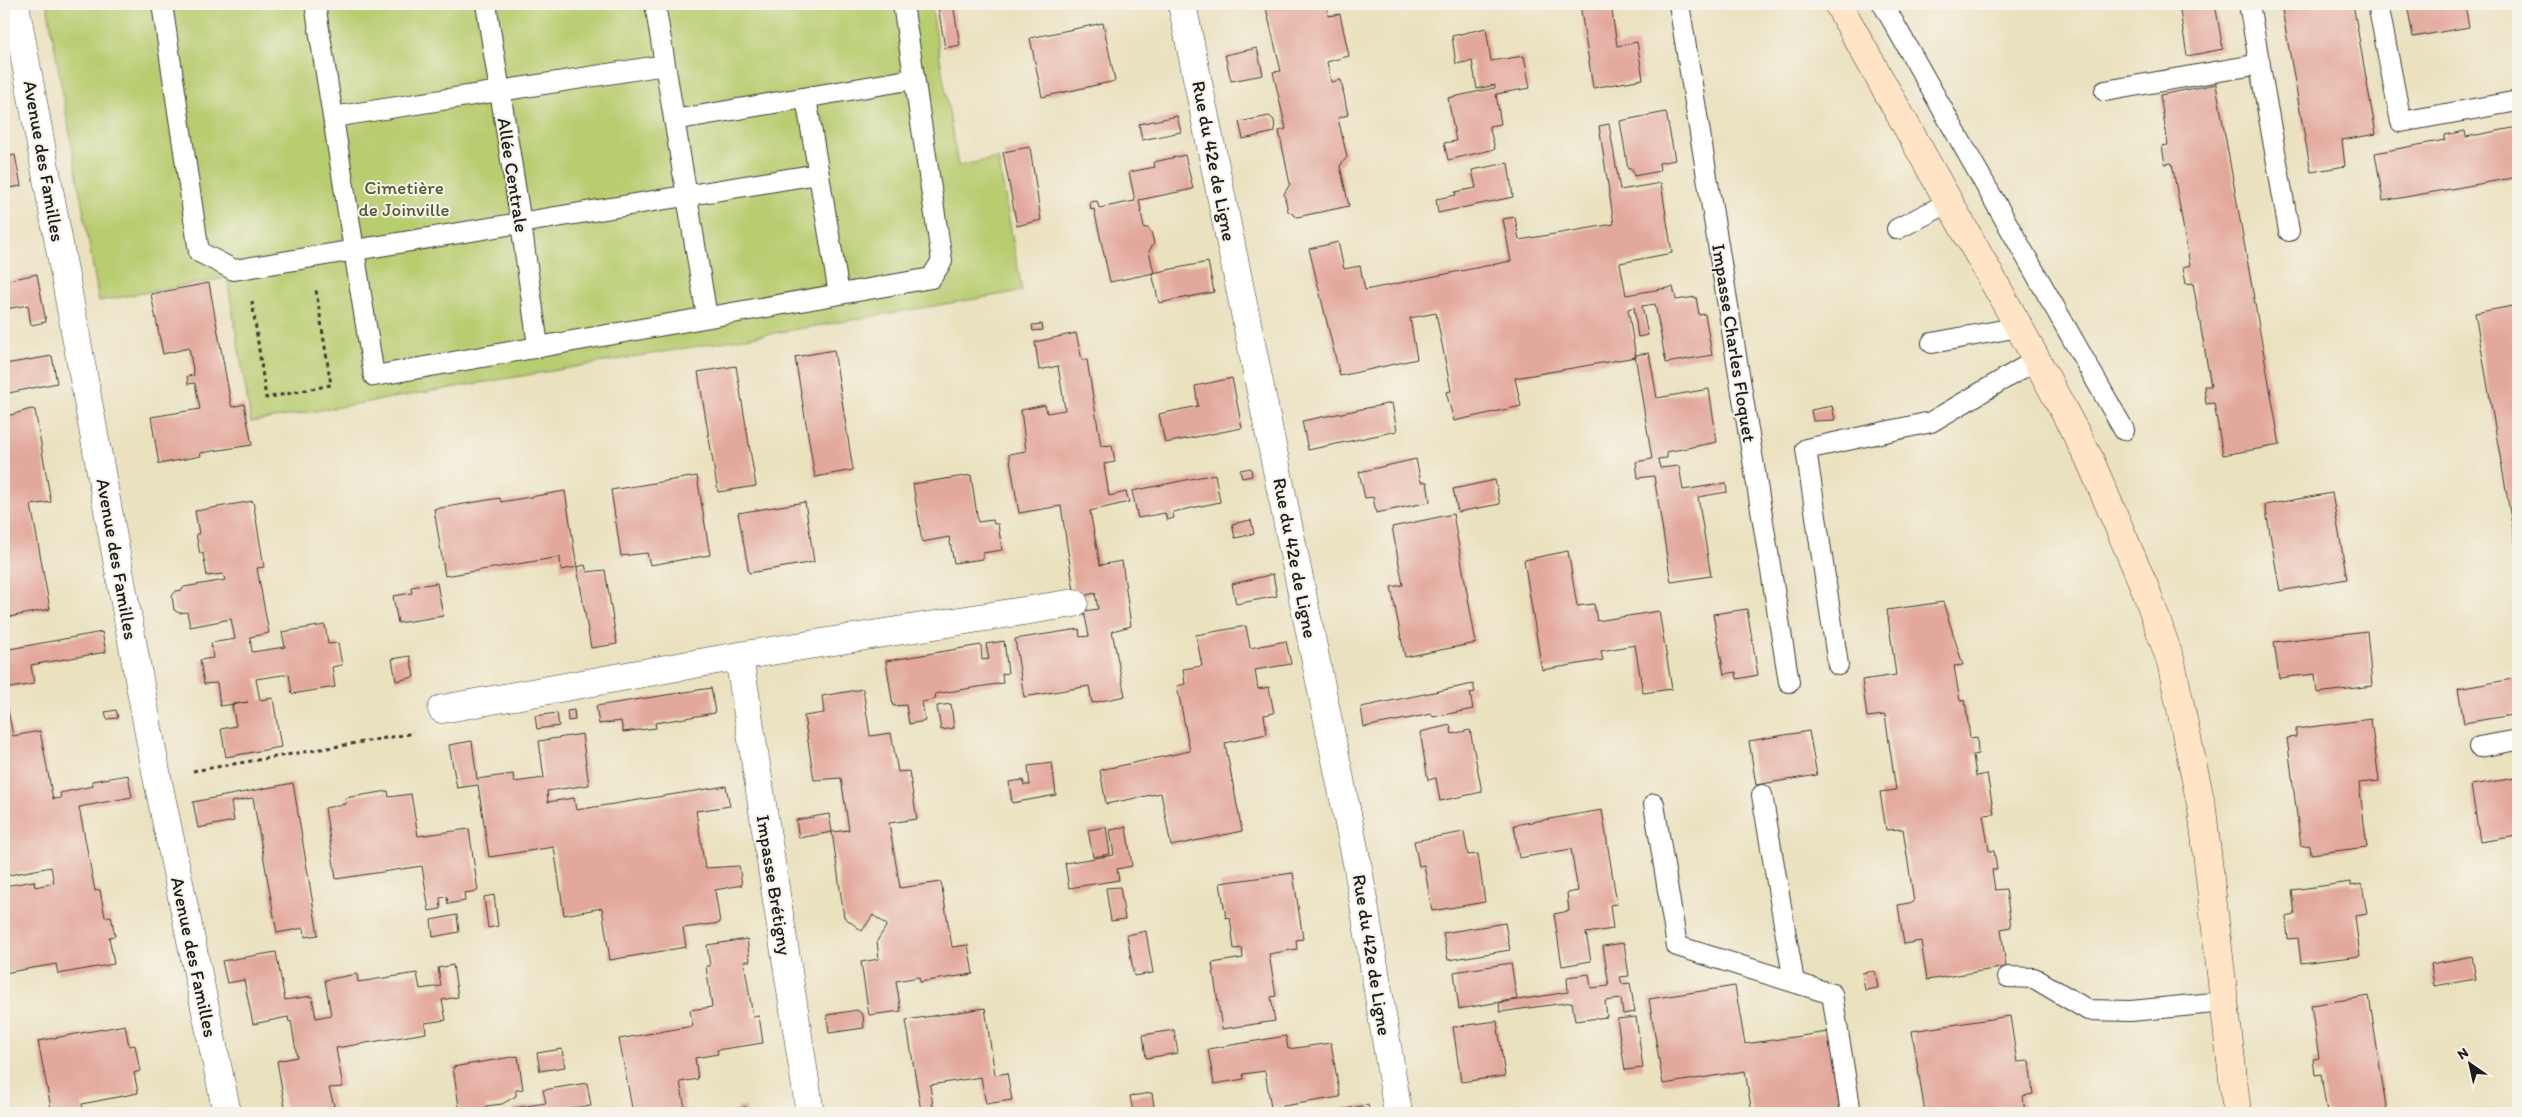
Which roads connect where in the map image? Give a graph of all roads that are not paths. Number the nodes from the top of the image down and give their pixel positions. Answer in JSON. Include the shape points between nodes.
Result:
{"nodes":[{"id":1,"x":15,"y":4,"type":"edge"},
{"id":2,"x":162,"y":4,"type":"edge"},
{"id":3,"x":315,"y":4,"type":"edge"},
{"id":4,"x":486,"y":4,"type":"edge"},
{"id":5,"x":655,"y":4,"type":"edge"},
{"id":6,"x":903,"y":4,"type":"edge"},
{"id":7,"x":1182,"y":4,"type":"edge"},
{"id":8,"x":1679,"y":4,"type":"edge"},
{"id":9,"x":1838,"y":4,"type":"edge"},
{"id":10,"x":1883,"y":4,"type":"edge"},
{"id":11,"x":2249,"y":4,"type":"edge"},
{"id":12,"x":2378,"y":4,"type":"edge"},
{"id":13,"x":2260,"y":64,"type":"junction"},
{"id":14,"x":665,"y":65,"type":"junction"},
{"id":15,"x":914,"y":80,"type":"junction"},
{"id":16,"x":500,"y":91,"type":"junction"},
{"id":17,"x":2105,"y":91,"type":"dead end"},
{"id":18,"x":806,"y":98,"type":"junction"},
{"id":19,"x":2518,"y":101,"type":"edge"},
{"id":20,"x":333,"y":117,"type":"junction"},
{"id":21,"x":674,"y":120,"type":"junction"},
{"id":22,"x":818,"y":174,"type":"junction"},
{"id":23,"x":687,"y":196,"type":"junction"},
{"id":24,"x":1948,"y":203,"type":"junction"},
{"id":25,"x":521,"y":223,"type":"junction"},
{"id":26,"x":1897,"y":229,"type":"dead end"},
{"id":27,"x":2289,"y":231,"type":"dead end"},
{"id":28,"x":354,"y":250,"type":"junction"},
{"id":29,"x":838,"y":294,"type":"junction"},
{"id":30,"x":706,"y":317,"type":"junction"},
{"id":31,"x":2019,"y":327,"type":"junction"},
{"id":32,"x":1932,"y":343,"type":"dead end"},
{"id":33,"x":538,"y":346,"type":"junction"},
{"id":34,"x":2036,"y":360,"type":"junction"},
{"id":35,"x":2124,"y":430,"type":"dead end"},
{"id":36,"x":1074,"y":604,"type":"dead end"},
{"id":37,"x":739,"y":656,"type":"junction"},
{"id":38,"x":1838,"y":665,"type":"dead end"},
{"id":39,"x":1789,"y":682,"type":"dead end"},
{"id":40,"x":442,"y":709,"type":"road end"},
{"id":41,"x":2518,"y":740,"type":"edge"},
{"id":42,"x":2479,"y":747,"type":"dead end"},
{"id":43,"x":1762,"y":795,"type":"dead end"},
{"id":44,"x":1654,"y":804,"type":"dead end"},
{"id":45,"x":2008,"y":977,"type":"dead end"},
{"id":46,"x":1794,"y":982,"type":"junction"},
{"id":47,"x":2224,"y":1002,"type":"junction"},
{"id":48,"x":227,"y":1113,"type":"edge"},
{"id":49,"x":810,"y":1113,"type":"edge"},
{"id":50,"x":1398,"y":1113,"type":"edge"},
{"id":51,"x":1851,"y":1113,"type":"edge"},
{"id":52,"x":2238,"y":1113,"type":"edge"}],
"edges":[{"from":1,"to":48,"type":"street","name":"Avenue des Familles","via":[[157,777]]},
{"from":2,"to":28,"type":"lane","via":[[199,252],[234,270]]},
{"from":3,"to":20,"type":"lane"},
{"from":4,"to":16,"type":"lane","name":"Allée Centrale"},
{"from":5,"to":14,"type":"lane"},
{"from":6,"to":15,"type":"lane"},
{"from":7,"to":50,"type":"street","name":"Rue du 42e de Ligne","via":[[1358,868]]},
{"from":8,"to":39,"type":"lane","name":"Impasse Charles Floquet"},
{"from":9,"to":24,"type":"main road"},
{"from":10,"to":35,"type":"lane"},
{"from":11,"to":13,"type":"lane"},
{"from":12,"to":19,"type":"lane","via":[[2401,122]]},
{"from":13,"to":17,"type":"lane"},
{"from":13,"to":27,"type":"lane"},
{"from":14,"to":16,"type":"lane"},
{"from":14,"to":21,"type":"lane"},
{"from":15,"to":18,"type":"lane"},
{"from":15,"to":29,"type":"lane","via":[[942,261],[931,278]]},
{"from":16,"to":20,"type":"lane"},
{"from":16,"to":25,"type":"lane","name":"Allée Centrale"},
{"from":18,"to":21,"type":"lane"},
{"from":18,"to":22,"type":"lane"},
{"from":20,"to":28,"type":"lane"},
{"from":21,"to":23,"type":"lane"},
{"from":22,"to":23,"type":"lane"},
{"from":22,"to":29,"type":"lane"},
{"from":23,"to":25,"type":"lane"},
{"from":23,"to":30,"type":"lane"},
{"from":24,"to":26,"type":"lane"},
{"from":24,"to":31,"type":"main road"},
{"from":25,"to":28,"type":"lane"},
{"from":25,"to":33,"type":"lane","name":"Allée Centrale"},
{"from":28,"to":33,"type":"lane","via":[[374,376]]},
{"from":29,"to":30,"type":"lane"},
{"from":30,"to":33,"type":"lane"},
{"from":31,"to":32,"type":"lane"},
{"from":31,"to":34,"type":"main road"},
{"from":34,"to":38,"type":"lane","via":[[1931,422],[1806,449]]},
{"from":34,"to":47,"type":"main road","via":[[2089,458],[2145,588],[2171,662],[2202,809]]},
{"from":36,"to":37,"type":"street"},
{"from":37,"to":40,"type":"street"},
{"from":37,"to":49,"type":"street","name":"Impasse Brétigny"},
{"from":41,"to":42,"type":"lane"},
{"from":43,"to":46,"type":"lane"},
{"from":44,"to":46,"type":"lane","via":[[1677,946]]},
{"from":45,"to":47,"type":"lane","via":[[2034,978],[2088,1010],[2130,1011]]},
{"from":46,"to":51,"type":"lane","via":[[1832,994]]},
{"from":47,"to":52,"type":"main road"}]}
